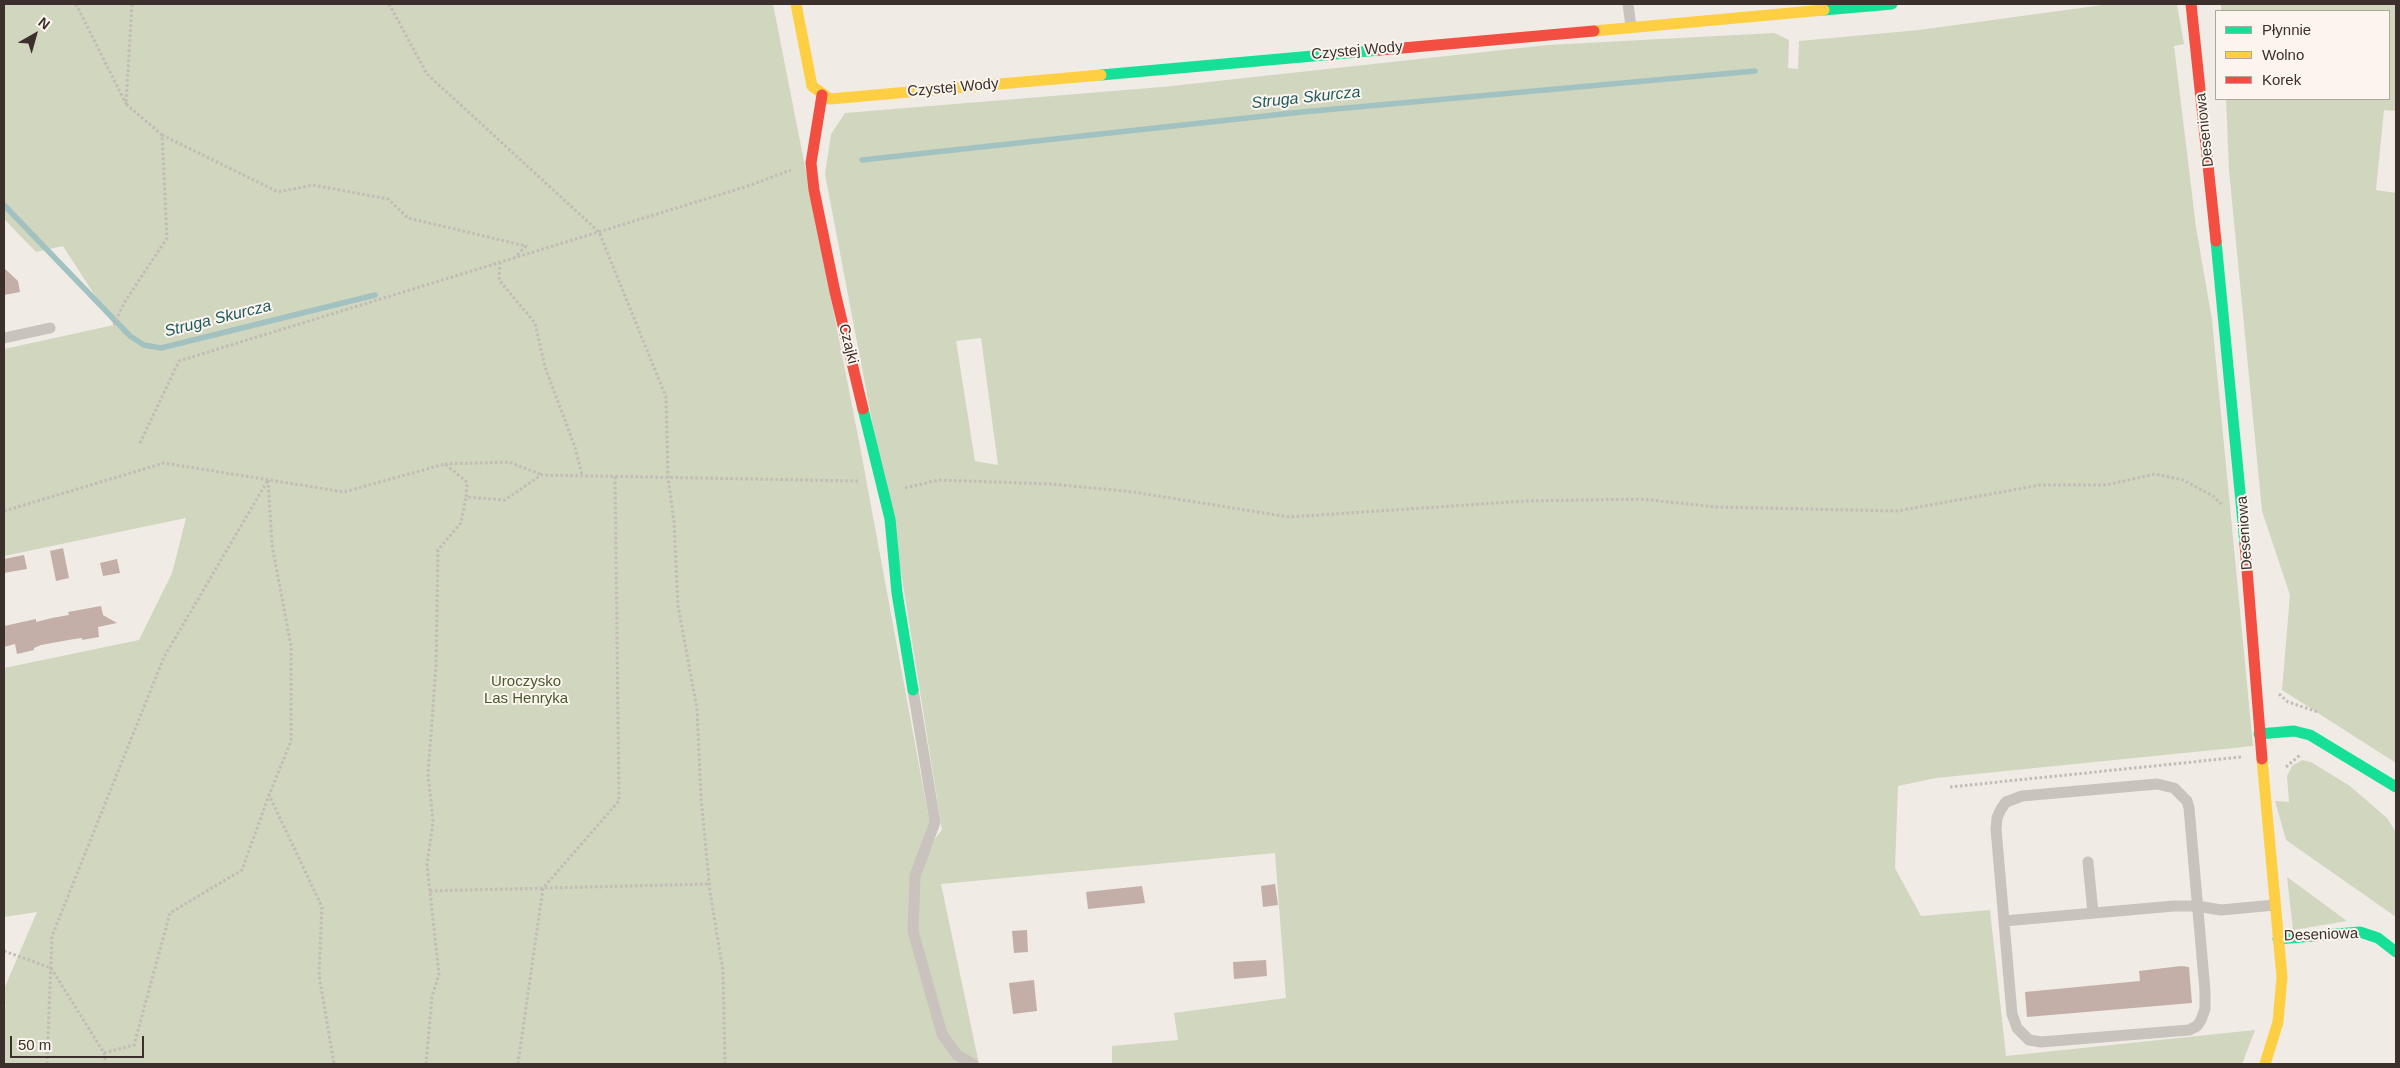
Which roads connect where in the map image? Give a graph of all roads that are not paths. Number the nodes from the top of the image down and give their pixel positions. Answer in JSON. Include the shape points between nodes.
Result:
{"nodes":[{"id":1,"x":796,"y":4,"type":"edge"},
{"id":2,"x":1628,"y":4,"type":"edge"},
{"id":3,"x":1892,"y":4,"type":"edge"},
{"id":4,"x":2191,"y":4,"type":"edge"},
{"id":5,"x":1631,"y":26,"type":"junction"},
{"id":6,"x":822,"y":95,"type":"junction"},
{"id":7,"x":50,"y":328,"type":"dead end"},
{"id":8,"x":4,"y":338,"type":"edge"},
{"id":9,"x":913,"y":690,"type":"joint"},
{"id":10,"x":2260,"y":734,"type":"junction"},
{"id":11,"x":2396,"y":787,"type":"edge"},
{"id":12,"x":2088,"y":862,"type":"dead end"},
{"id":13,"x":2275,"y":905,"type":"junction"},
{"id":14,"x":2197,"y":906,"type":"junction"},
{"id":15,"x":2093,"y":913,"type":"junction"},
{"id":16,"x":2004,"y":921,"type":"junction"},
{"id":17,"x":2278,"y":939,"type":"junction"},
{"id":18,"x":2396,"y":952,"type":"edge"},
{"id":19,"x":973,"y":1064,"type":"edge"},
{"id":20,"x":2265,"y":1064,"type":"edge"}],
"edges":[{"from":1,"to":6,"type":"street","via":[[809,78]]},
{"from":2,"to":5,"type":"lane"},
{"from":3,"to":5,"type":"street","name":"Czystej Wody"},
{"from":4,"to":10,"type":"street","name":"Deseniowa","via":[[2241,484]]},
{"from":5,"to":6,"type":"street","name":"Czystej Wody","via":[[830,99]]},
{"from":6,"to":9,"type":"street","name":"Czajki","via":[[810,163],[814,190],[890,519],[897,594]]},
{"from":7,"to":8,"type":"lane"},
{"from":9,"to":19,"type":"lane","via":[[935,822],[915,876],[913,931],[942,1034],[957,1055]]},
{"from":10,"to":11,"type":"street","via":[[2294,731],[2310,735]]},
{"from":10,"to":13,"type":"street","name":"Deseniowa"},
{"from":12,"to":15,"type":"lane"},
{"from":13,"to":14,"type":"lane","via":[[2221,910]]},
{"from":13,"to":17,"type":"street","name":"Deseniowa"},
{"from":14,"to":15,"type":"lane"},
{"from":14,"to":16,"type":"lane","via":[[2187,801],[2174,788],[2157,784],[2022,796],[2006,802],[1997,818],[1996,829]]},
{"from":14,"to":16,"type":"lane","via":[[2206,1009],[2197,1026],[2189,1030],[2041,1042],[2029,1040],[2014,1021]]},
{"from":15,"to":16,"type":"lane"},
{"from":17,"to":18,"type":"street","name":"Deseniowa","via":[[2360,932],[2378,938]]},
{"from":17,"to":20,"type":"street","via":[[2282,977],[2278,1022]]}]}
